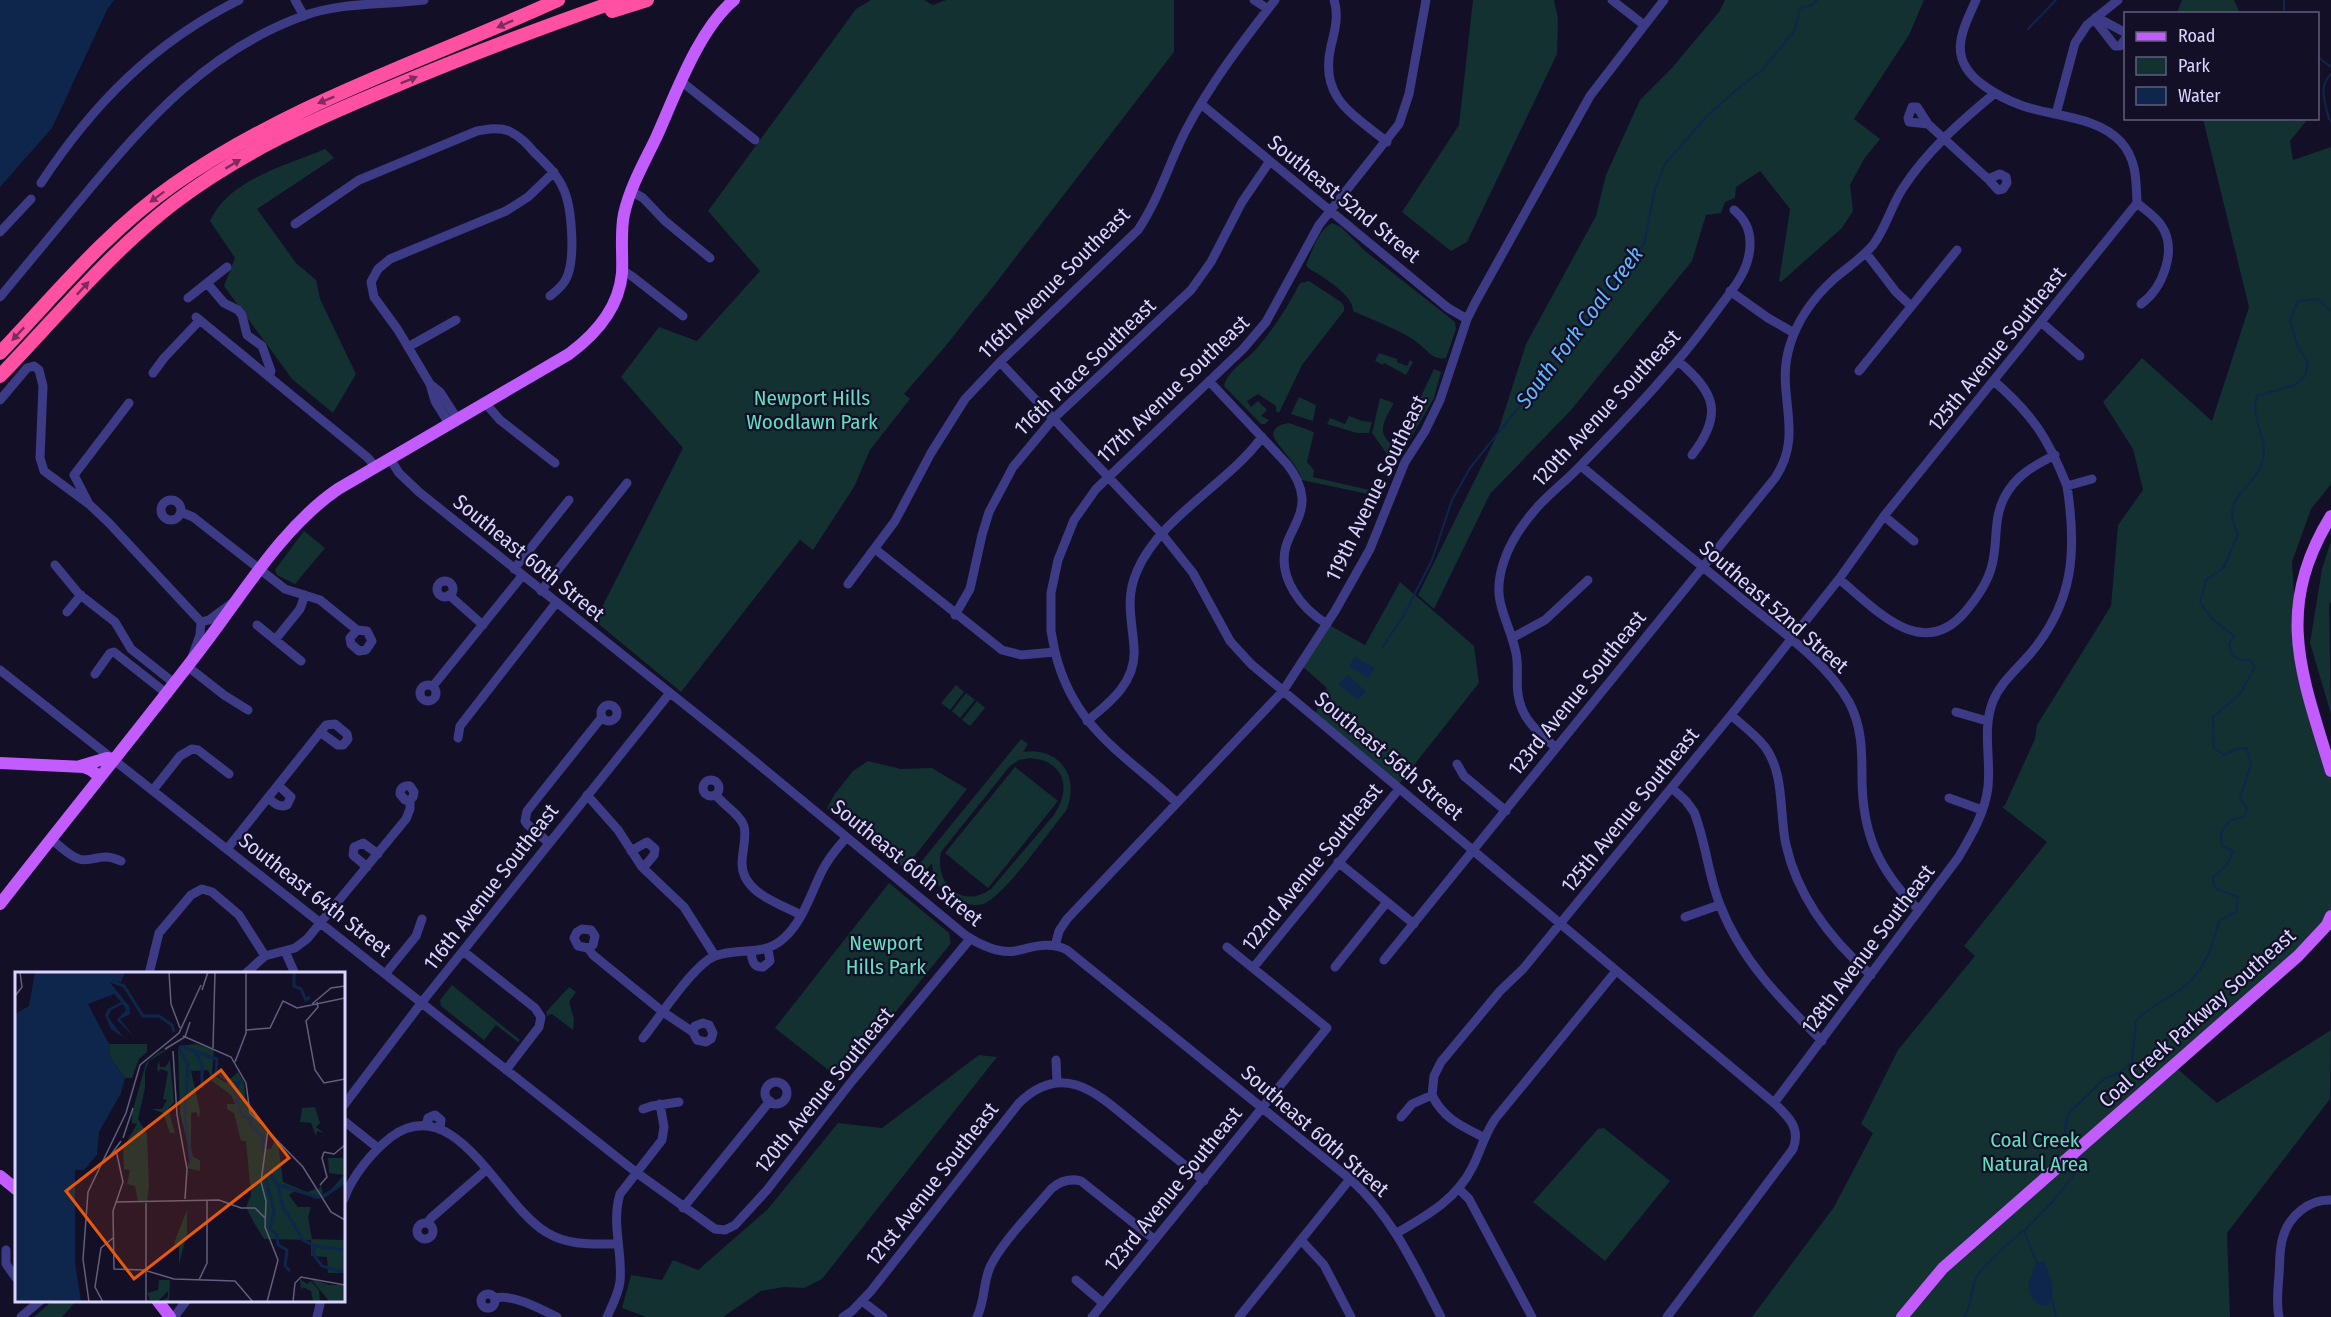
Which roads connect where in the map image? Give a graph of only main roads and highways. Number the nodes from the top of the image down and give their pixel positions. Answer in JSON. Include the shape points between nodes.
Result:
{"nodes":[{"id":1,"x":558,"y":0,"type":"edge"},
{"id":2,"x":620,"y":0,"type":"edge"},
{"id":3,"x":648,"y":0,"type":"edge"},
{"id":4,"x":734,"y":0,"type":"edge"},
{"id":5,"x":517,"y":38,"type":"junction"},
{"id":6,"x":0,"y":353,"type":"edge"},
{"id":7,"x":0,"y":376,"type":"edge"},
{"id":8,"x":2331,"y":516,"type":"edge"},
{"id":9,"x":114,"y":759,"type":"junction"},
{"id":10,"x":0,"y":763,"type":"edge"},
{"id":11,"x":78,"y":767,"type":"junction"},
{"id":12,"x":2331,"y":771,"type":"edge"},
{"id":13,"x":100,"y":777,"type":"junction"},
{"id":14,"x":0,"y":904,"type":"edge"},
{"id":15,"x":2330,"y":923,"type":"edge"},
{"id":16,"x":0,"y":1176,"type":"edge"},
{"id":17,"x":15,"y":1188,"type":"edge"},
{"id":18,"x":159,"y":1302,"type":"edge"},
{"id":19,"x":172,"y":1317,"type":"edge"},
{"id":20,"x":1902,"y":1317,"type":"edge"}],
"edges":[{"from":1,"to":6,"type":"highway","one_way":true,"via":[[316,104],[205,163],[137,212]]},
{"from":2,"to":5,"type":"highway"},
{"from":3,"to":5,"type":"highway"},
{"from":4,"to":9,"type":"main road","via":[[716,18],[631,191],[622,227],[619,288],[598,329],[584,343],[338,489],[310,510]]},
{"from":7,"to":5,"type":"highway","one_way":true,"via":[[130,241],[199,185],[315,120]]},
{"from":8,"to":12,"type":"main road","via":[[2307,567],[2296,634],[2302,670]]},
{"from":9,"to":11,"type":"main road"},
{"from":9,"to":13,"type":"main road"},
{"from":10,"to":11,"type":"main road"},
{"from":11,"to":13,"type":"main road","via":[[90,769]]},
{"from":13,"to":14,"type":"main road"},
{"from":15,"to":20,"type":"main road","name":"Coal Creek Parkway Southeast","via":[[2298,956],[1943,1268]]},
{"from":16,"to":17,"type":"main road"},
{"from":18,"to":19,"type":"main road"}]}
